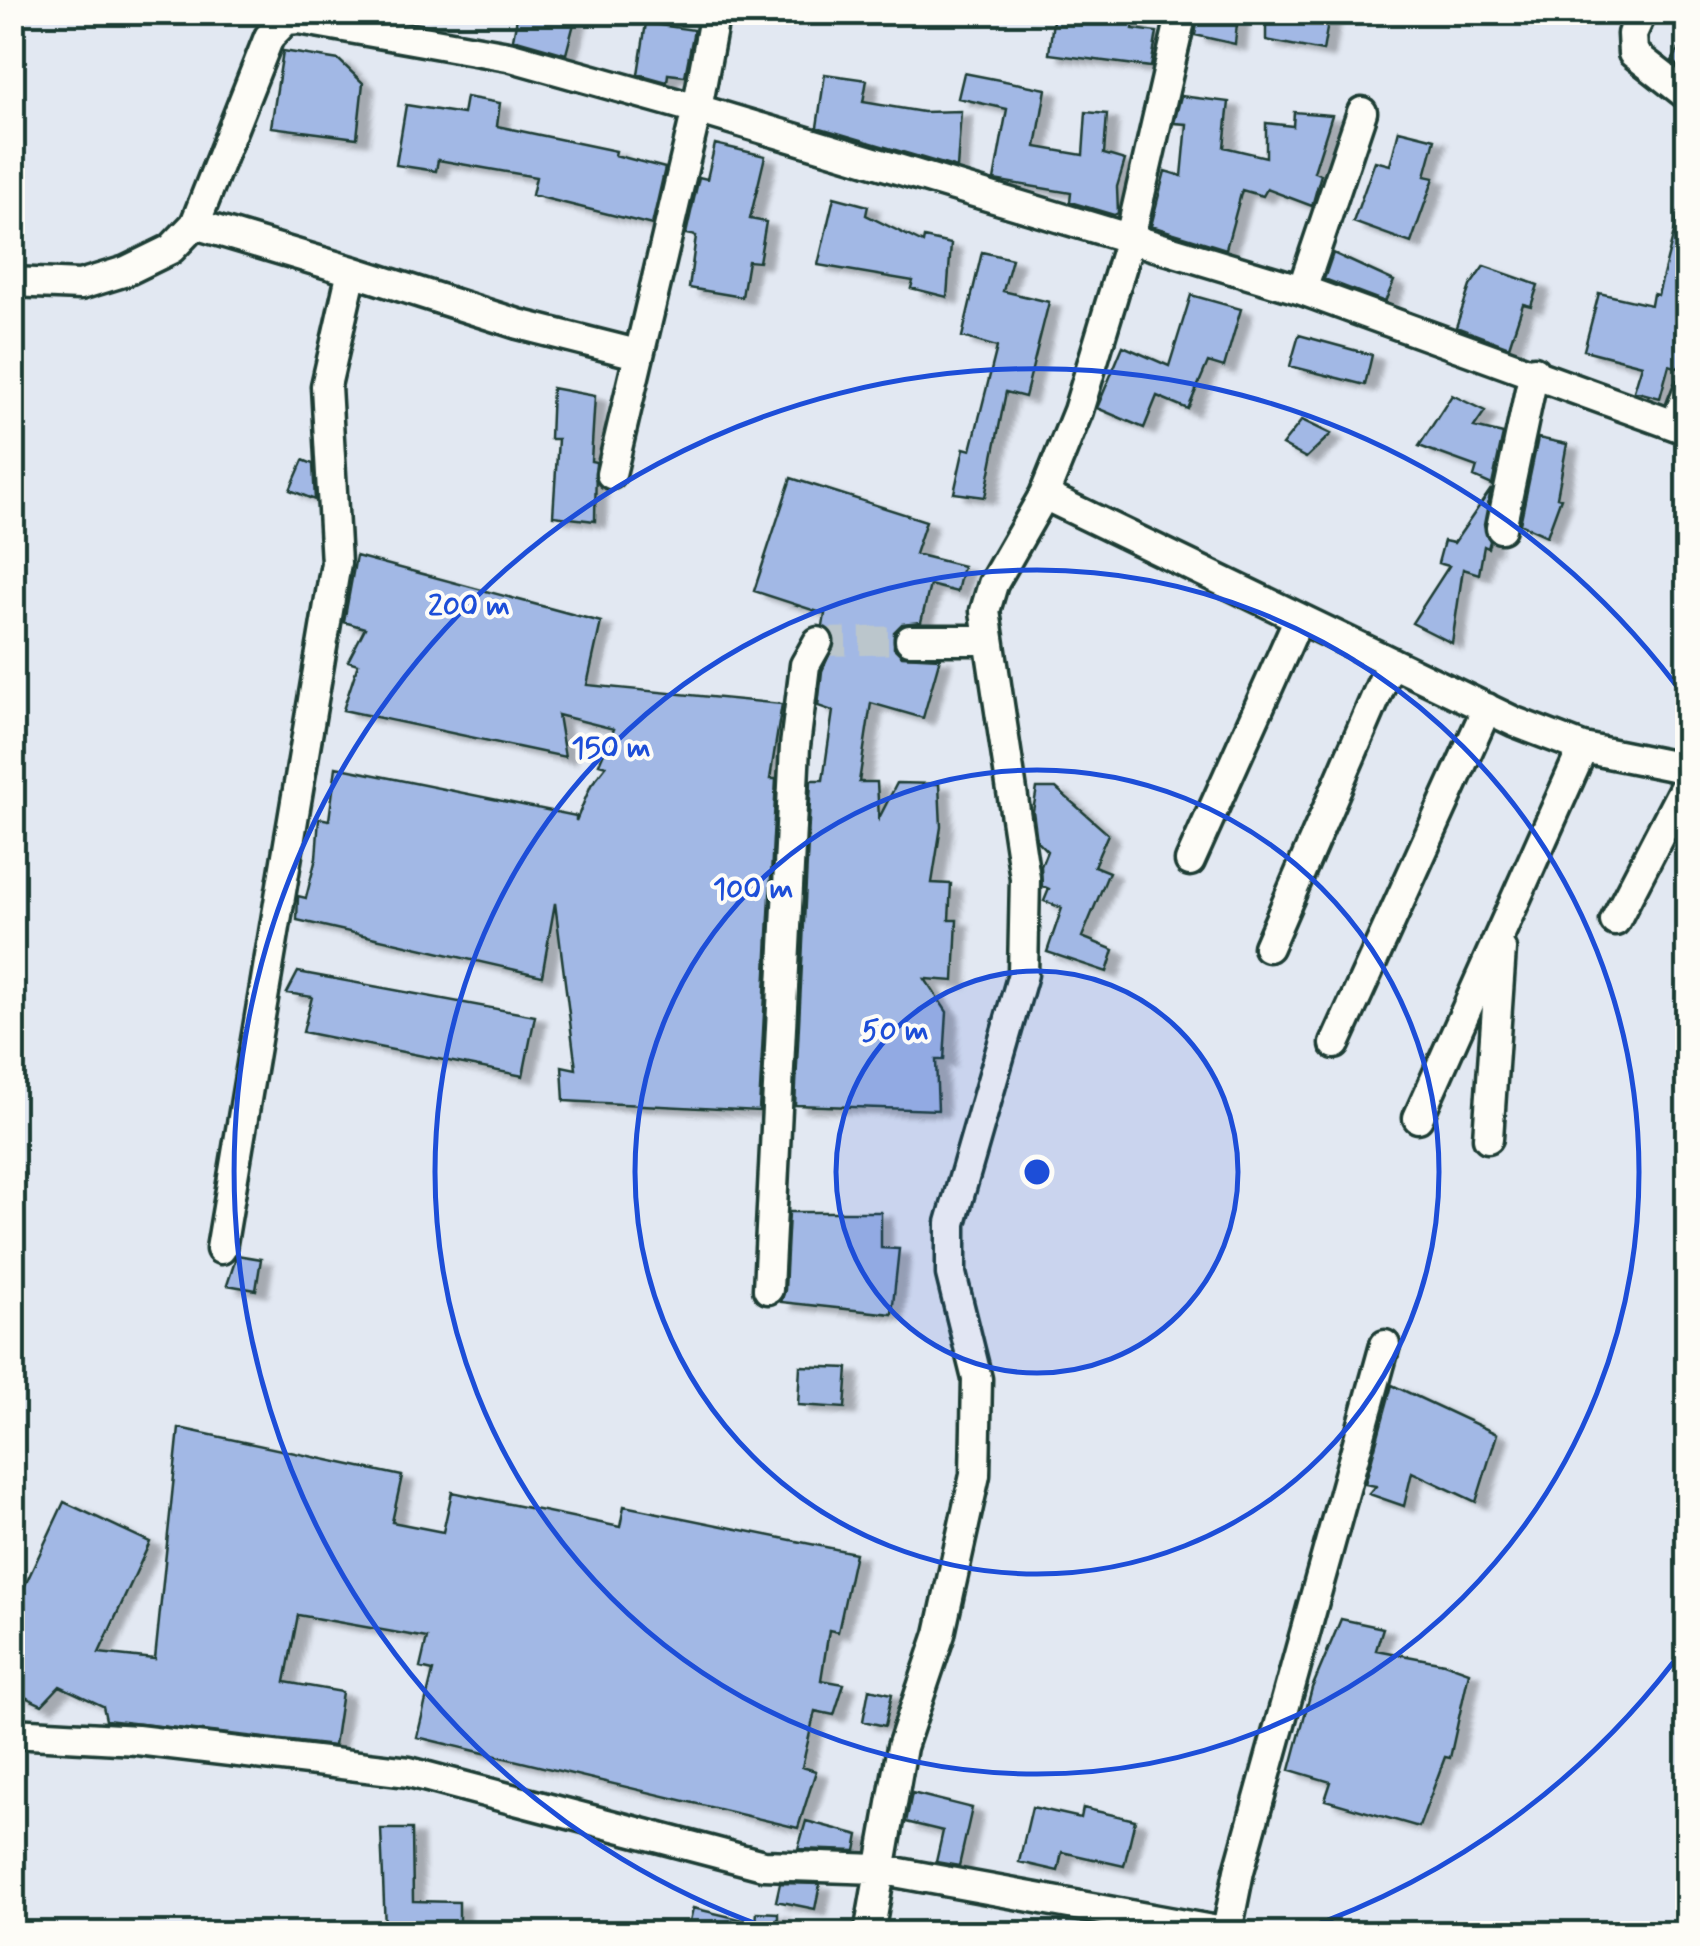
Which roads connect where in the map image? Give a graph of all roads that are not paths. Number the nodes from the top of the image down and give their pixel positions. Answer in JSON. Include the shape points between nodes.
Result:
{"nodes":[{"id":1,"x":715,"y":12,"type":"edge"},
{"id":2,"x":1182,"y":12,"type":"edge"},
{"id":3,"x":1642,"y":12,"type":"edge"},
{"id":4,"x":1688,"y":96,"type":"edge"},
{"id":5,"x":697,"y":109,"type":"junction"},
{"id":6,"x":1362,"y":112,"type":"dead end"},
{"id":7,"x":195,"y":224,"type":"junction"},
{"id":8,"x":1129,"y":242,"type":"junction"},
{"id":9,"x":352,"y":271,"type":"junction"},
{"id":10,"x":12,"y":282,"type":"edge"},
{"id":11,"x":1302,"y":290,"type":"junction"},
{"id":12,"x":637,"y":354,"type":"junction"},
{"id":13,"x":1534,"y":371,"type":"junction"},
{"id":14,"x":1688,"y":392,"type":"edge"},
{"id":15,"x":1681,"y":427,"type":"edge"},
{"id":16,"x":610,"y":474,"type":"dead end"},
{"id":17,"x":1044,"y":495,"type":"junction"},
{"id":18,"x":1502,"y":528,"type":"dead end"},
{"id":19,"x":1299,"y":618,"type":"junction"},
{"id":20,"x":910,"y":640,"type":"tunnel mouth"},
{"id":21,"x":990,"y":640,"type":"junction"},
{"id":22,"x":818,"y":642,"type":"dead end"},
{"id":23,"x":1390,"y":662,"type":"junction"},
{"id":24,"x":1487,"y":708,"type":"junction"},
{"id":25,"x":1582,"y":748,"type":"junction"},
{"id":26,"x":1688,"y":770,"type":"edge"},
{"id":27,"x":1688,"y":780,"type":"edge"},
{"id":28,"x":1190,"y":861,"type":"dead end"},
{"id":29,"x":1615,"y":921,"type":"dead end"},
{"id":30,"x":1502,"y":928,"type":"junction"},
{"id":31,"x":1268,"y":947,"type":"dead end"},
{"id":32,"x":1335,"y":1044,"type":"dead end"},
{"id":33,"x":1418,"y":1118,"type":"dead end"},
{"id":34,"x":1488,"y":1138,"type":"dead end"},
{"id":35,"x":221,"y":1249,"type":"dead end"},
{"id":36,"x":768,"y":1289,"type":"dead end"},
{"id":37,"x":1385,"y":1345,"type":"dead end"},
{"id":38,"x":12,"y":1733,"type":"edge"},
{"id":39,"x":878,"y":1869,"type":"junction"},
{"id":40,"x":1231,"y":1932,"type":"edge"},
{"id":41,"x":869,"y":1934,"type":"edge"}],
"edges":[{"from":1,"to":5,"type":"street"},
{"from":2,"to":8,"type":"street"},
{"from":3,"to":4,"type":"street","via":[[1633,53]]},
{"from":5,"to":7,"type":"street","via":[[508,56],[286,20],[269,37]]},
{"from":5,"to":8,"type":"street"},
{"from":5,"to":12,"type":"street"},
{"from":6,"to":11,"type":"street"},
{"from":7,"to":9,"type":"street"},
{"from":7,"to":10,"type":"street","via":[[171,249],[126,271],[80,284]]},
{"from":8,"to":11,"type":"street"},
{"from":8,"to":17,"type":"street","via":[[1078,411]]},
{"from":9,"to":12,"type":"street"},
{"from":9,"to":35,"type":"street","via":[[327,370],[336,562]]},
{"from":11,"to":13,"type":"street"},
{"from":12,"to":16,"type":"street"},
{"from":13,"to":15,"type":"street"},
{"from":13,"to":18,"type":"street"},
{"from":14,"to":15,"type":"street"},
{"from":17,"to":19,"type":"street"},
{"from":17,"to":21,"type":"street","via":[[994,584],[985,611]]},
{"from":19,"to":23,"type":"street"},
{"from":19,"to":28,"type":"street"},
{"from":20,"to":21,"type":"street"},
{"from":21,"to":39,"type":"street","via":[[1024,878],[1023,974],[951,1222],[951,1274],[977,1379],[979,1433],[967,1521],[940,1634],[902,1747]]},
{"from":22,"to":36,"type":"street","via":[[805,665],[795,746]]},
{"from":23,"to":24,"type":"street"},
{"from":23,"to":31,"type":"street"},
{"from":24,"to":25,"type":"street"},
{"from":24,"to":32,"type":"street"},
{"from":25,"to":26,"type":"street"},
{"from":25,"to":30,"type":"street"},
{"from":27,"to":29,"type":"street"},
{"from":30,"to":33,"type":"street"},
{"from":30,"to":34,"type":"street"},
{"from":37,"to":40,"type":"street","via":[[1239,1871]]},
{"from":38,"to":39,"type":"street","via":[[137,1740],[409,1772],[764,1865]]},
{"from":39,"to":40,"type":"street"},
{"from":39,"to":41,"type":"street"}]}
